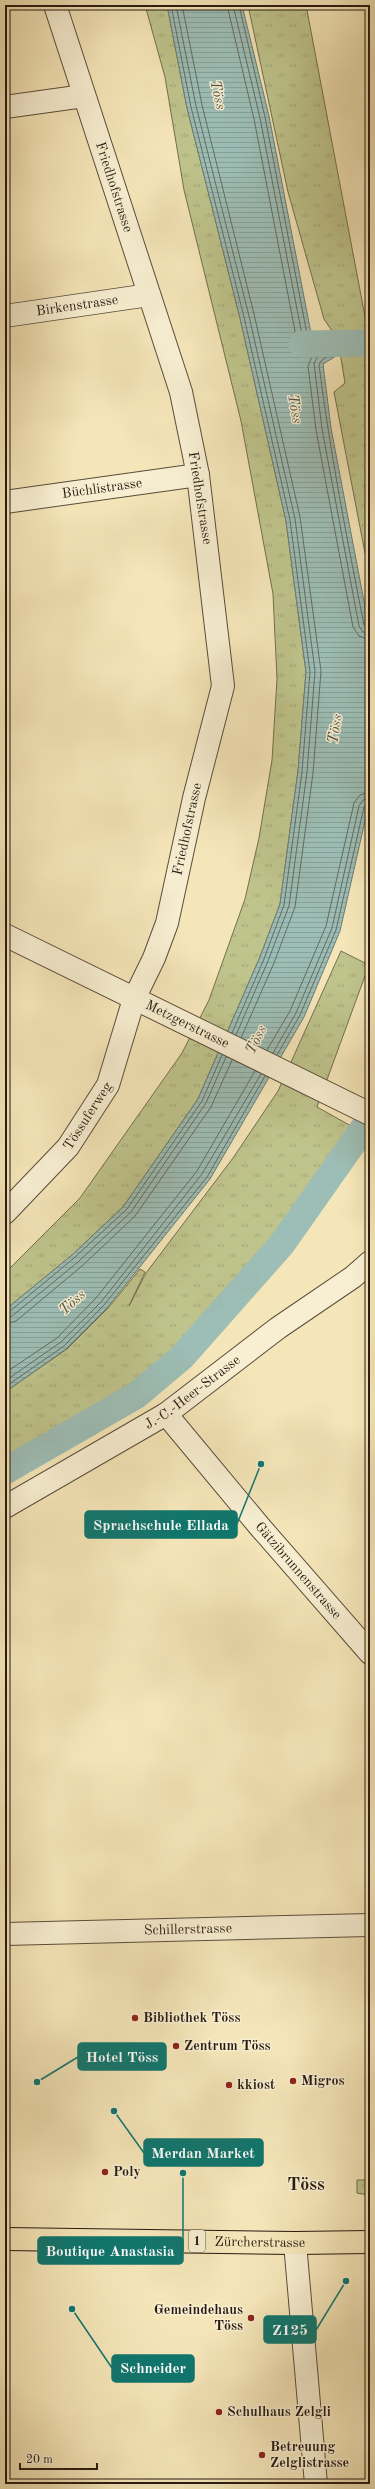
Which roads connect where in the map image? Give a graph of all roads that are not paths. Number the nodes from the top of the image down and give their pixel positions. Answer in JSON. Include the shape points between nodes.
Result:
{"nodes":[{"id":1,"x":55,"y":5,"type":"edge"},
{"id":2,"x":84,"y":96,"type":"junction"},
{"id":3,"x":5,"y":107,"type":"edge"},
{"id":4,"x":149,"y":295,"type":"junction"},
{"id":5,"x":5,"y":316,"type":"edge"},
{"id":6,"x":198,"y":475,"type":"junction"},
{"id":7,"x":5,"y":502,"type":"edge"},
{"id":8,"x":5,"y":935,"type":"edge"},
{"id":9,"x":134,"y":999,"type":"junction"},
{"id":10,"x":365,"y":1112,"type":"edge"},
{"id":11,"x":5,"y":1213,"type":"edge"},
{"id":12,"x":370,"y":1262,"type":"edge"},
{"id":13,"x":166,"y":1414,"type":"junction"},
{"id":14,"x":5,"y":1507,"type":"edge"},
{"id":15,"x":370,"y":1653,"type":"edge"},
{"id":16,"x":370,"y":1925,"type":"edge"},
{"id":17,"x":5,"y":1934,"type":"edge"},
{"id":18,"x":5,"y":2239,"type":"edge"},
{"id":19,"x":370,"y":2242,"type":"edge"},
{"id":20,"x":295,"y":2243,"type":"junction"},
{"id":21,"x":316,"y":2484,"type":"edge"}],
"edges":[{"from":1,"to":2,"type":"street","name":"Friedhofstrasse"},
{"from":2,"to":3,"type":"street"},
{"from":2,"to":4,"type":"street","name":"Friedhofstrasse"},
{"from":4,"to":5,"type":"street","name":"Birkenstrasse"},
{"from":4,"to":6,"type":"street","name":"Friedhofstrasse","via":[[181,392]]},
{"from":6,"to":7,"type":"street","name":"Büchlistrasse"},
{"from":6,"to":9,"type":"street","name":"Friedhofstrasse","via":[[223,686],[194,798],[167,923],[154,958]]},
{"from":8,"to":9,"type":"street","name":"Metzgerstrasse"},
{"from":9,"to":10,"type":"street","name":"Metzgerstrasse"},
{"from":9,"to":11,"type":"street","name":"Tössuferweg","via":[[108,1085],[87,1120],[68,1147]]},
{"from":12,"to":13,"type":"street","name":"J.-C.-Heer-Strasse","via":[[353,1277],[278,1328]]},
{"from":13,"to":14,"type":"street","name":"J.-C.-Heer-Strasse"},
{"from":13,"to":15,"type":"street","name":"Gätzibrunnenstrasse"},
{"from":16,"to":17,"type":"street","name":"Schillerstrasse"},
{"from":18,"to":20,"type":"main road","name":"Zürcherstrasse","number":"1"},
{"from":19,"to":20,"type":"main road","name":"Zürcherstrasse","number":"1"},
{"from":20,"to":21,"type":"street"}]}
